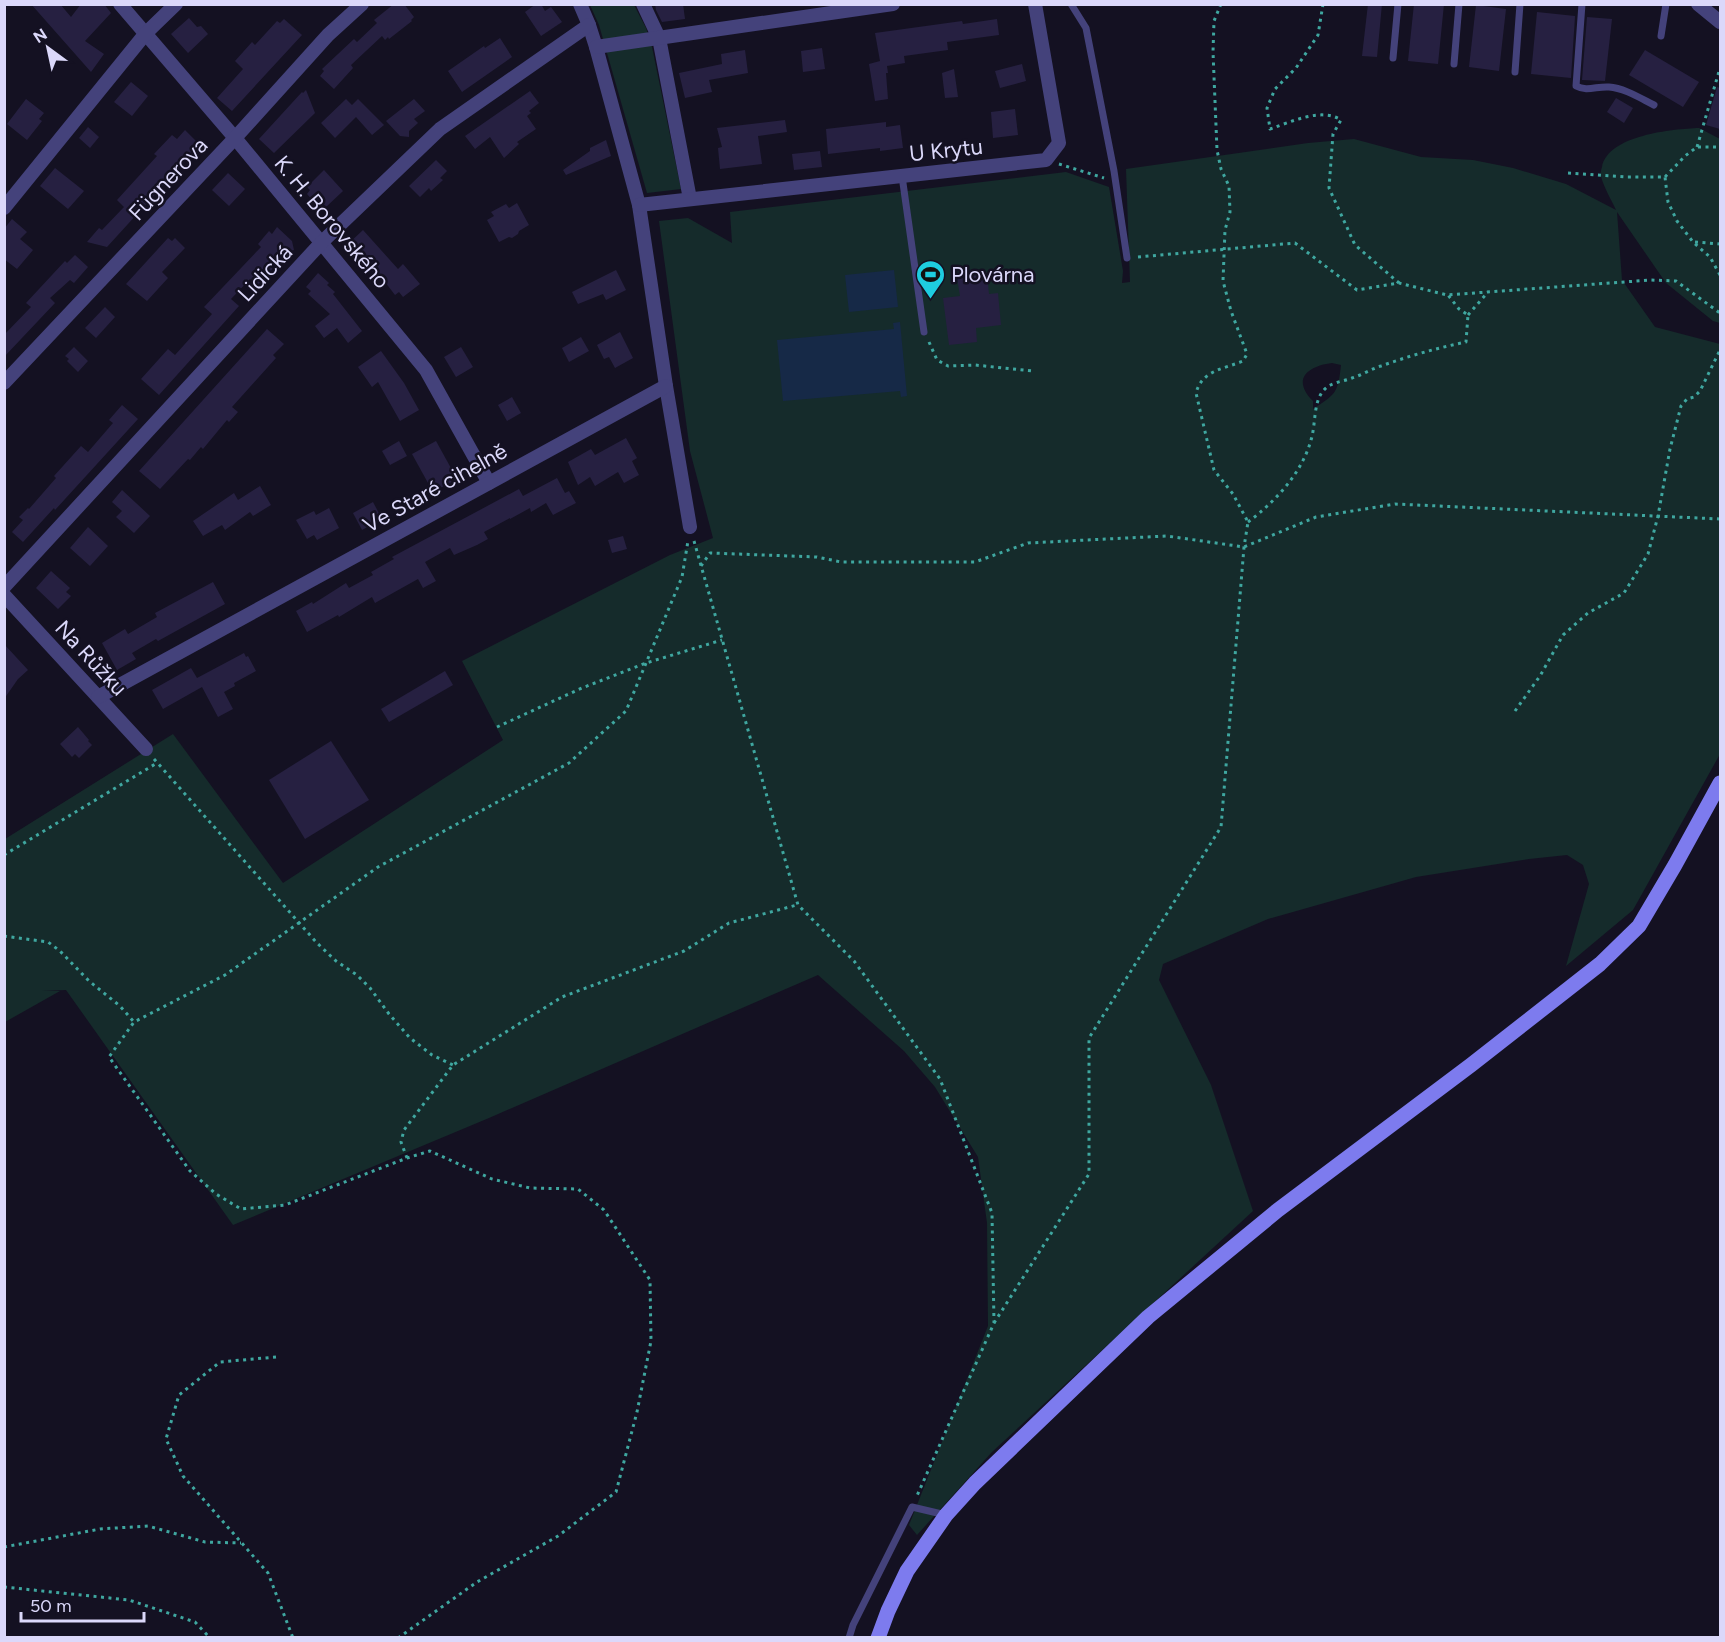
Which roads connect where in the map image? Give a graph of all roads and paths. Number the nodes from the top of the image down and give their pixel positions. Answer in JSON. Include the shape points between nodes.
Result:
{"nodes":[{"id":1,"x":120,"y":4,"type":"edge"},
{"id":2,"x":176,"y":4,"type":"edge"},
{"id":3,"x":362,"y":4,"type":"edge"},
{"id":4,"x":580,"y":4,"type":"edge"},
{"id":5,"x":643,"y":4,"type":"edge"},
{"id":6,"x":893,"y":4,"type":"edge"},
{"id":7,"x":1035,"y":4,"type":"edge"},
{"id":8,"x":1071,"y":4,"type":"edge"},
{"id":9,"x":1221,"y":4,"type":"edge"},
{"id":10,"x":1323,"y":4,"type":"edge"},
{"id":11,"x":1398,"y":4,"type":"edge"},
{"id":12,"x":1460,"y":4,"type":"edge"},
{"id":13,"x":1520,"y":4,"type":"edge"},
{"id":14,"x":1582,"y":4,"type":"edge"},
{"id":15,"x":1666,"y":4,"type":"edge"},
{"id":16,"x":1698,"y":4,"type":"edge"},
{"id":17,"x":1720,"y":22,"type":"edge"},
{"id":18,"x":589,"y":25,"type":"junction"},
{"id":19,"x":146,"y":33,"type":"junction"},
{"id":20,"x":1661,"y":36,"type":"dead end"},
{"id":21,"x":658,"y":38,"type":"junction"},
{"id":22,"x":596,"y":47,"type":"junction"},
{"id":23,"x":1393,"y":58,"type":"dead end"},
{"id":24,"x":1454,"y":64,"type":"dead end"},
{"id":25,"x":1720,"y":68,"type":"edge"},
{"id":26,"x":1515,"y":72,"type":"dead end"},
{"id":27,"x":1654,"y":105,"type":"dead end"},
{"id":28,"x":235,"y":138,"type":"junction"},
{"id":29,"x":1696,"y":147,"type":"junction"},
{"id":30,"x":1720,"y":147,"type":"edge"},
{"id":31,"x":1046,"y":160,"type":"junction"},
{"id":32,"x":1568,"y":173,"type":"dead end"},
{"id":33,"x":902,"y":176,"type":"junction"},
{"id":34,"x":1665,"y":177,"type":"junction"},
{"id":35,"x":1115,"y":181,"type":"junction"},
{"id":36,"x":690,"y":199,"type":"junction"},
{"id":37,"x":639,"y":205,"type":"junction"},
{"id":38,"x":4,"y":208,"type":"edge"},
{"id":39,"x":322,"y":242,"type":"junction"},
{"id":40,"x":1693,"y":242,"type":"junction"},
{"id":41,"x":1720,"y":244,"type":"edge"},
{"id":42,"x":1223,"y":250,"type":"junction"},
{"id":43,"x":1127,"y":258,"type":"joint"},
{"id":44,"x":1720,"y":275,"type":"edge"},
{"id":45,"x":1399,"y":283,"type":"junction"},
{"id":46,"x":1488,"y":292,"type":"junction"},
{"id":47,"x":1447,"y":295,"type":"junction"},
{"id":48,"x":1720,"y":313,"type":"edge"},
{"id":49,"x":1468,"y":315,"type":"junction"},
{"id":50,"x":924,"y":332,"type":"joint"},
{"id":51,"x":1720,"y":350,"type":"edge"},
{"id":52,"x":1033,"y":371,"type":"dead end"},
{"id":53,"x":4,"y":383,"type":"edge"},
{"id":54,"x":666,"y":386,"type":"junction"},
{"id":55,"x":489,"y":483,"type":"junction"},
{"id":56,"x":1658,"y":516,"type":"junction"},
{"id":57,"x":1720,"y":519,"type":"edge"},
{"id":58,"x":1248,"y":522,"type":"junction"},
{"id":59,"x":690,"y":527,"type":"junction"},
{"id":60,"x":1244,"y":547,"type":"junction"},
{"id":61,"x":701,"y":566,"type":"junction"},
{"id":62,"x":4,"y":587,"type":"edge"},
{"id":63,"x":4,"y":595,"type":"edge"},
{"id":64,"x":722,"y":640,"type":"junction"},
{"id":65,"x":646,"y":663,"type":"junction"},
{"id":66,"x":98,"y":697,"type":"junction"},
{"id":67,"x":1515,"y":711,"type":"dead end"},
{"id":68,"x":497,"y":727,"type":"dead end"},
{"id":69,"x":146,"y":749,"type":"joint"},
{"id":70,"x":158,"y":764,"type":"junction"},
{"id":71,"x":1720,"y":783,"type":"edge"},
{"id":72,"x":4,"y":855,"type":"edge"},
{"id":73,"x":798,"y":905,"type":"junction"},
{"id":74,"x":299,"y":923,"type":"junction"},
{"id":75,"x":4,"y":936,"type":"edge"},
{"id":76,"x":134,"y":1022,"type":"junction"},
{"id":77,"x":453,"y":1065,"type":"junction"},
{"id":78,"x":407,"y":1158,"type":"junction"},
{"id":79,"x":994,"y":1323,"type":"junction"},
{"id":80,"x":276,"y":1357,"type":"dead end"},
{"id":81,"x":912,"y":1507,"type":"junction"},
{"id":82,"x":946,"y":1515,"type":"junction"},
{"id":83,"x":241,"y":1543,"type":"junction"},
{"id":84,"x":4,"y":1547,"type":"edge"},
{"id":85,"x":4,"y":1587,"type":"edge"},
{"id":86,"x":210,"y":1638,"type":"edge"},
{"id":87,"x":293,"y":1638,"type":"edge"},
{"id":88,"x":398,"y":1638,"type":"edge"},
{"id":89,"x":849,"y":1638,"type":"edge"},
{"id":90,"x":878,"y":1638,"type":"edge"}],
"edges":[{"from":1,"to":19,"type":"street","name":"K. H. Borovského"},
{"from":2,"to":19,"type":"street"},
{"from":3,"to":28,"type":"street","name":"Fügnerova","via":[[328,35]]},
{"from":4,"to":18,"type":"street"},
{"from":5,"to":21,"type":"street"},
{"from":6,"to":21,"type":"street"},
{"from":7,"to":31,"type":"street","via":[[1059,143]]},
{"from":8,"to":35,"type":"lane","via":[[1086,28]]},
{"from":9,"to":42,"type":"path","via":[[1214,21],[1213,52],[1217,150],[1229,186],[1230,212]]},
{"from":10,"to":45,"type":"path","via":[[1318,35],[1296,68],[1275,89],[1267,108],[1270,129],[1309,117],[1334,115],[1341,120],[1333,134],[1329,188],[1354,245]]},
{"from":11,"to":23,"type":"lane"},
{"from":12,"to":24,"type":"lane"},
{"from":13,"to":26,"type":"lane"},
{"from":14,"to":27,"type":"lane","via":[[1576,86],[1609,86]]},
{"from":15,"to":20,"type":"lane"},
{"from":16,"to":17,"type":"street"},
{"from":18,"to":22,"type":"street"},
{"from":18,"to":39,"type":"street","name":"Lidická","via":[[440,129]]},
{"from":19,"to":28,"type":"street","name":"K. H. Borovského"},
{"from":19,"to":38,"type":"street"},
{"from":21,"to":22,"type":"street"},
{"from":21,"to":36,"type":"street"},
{"from":22,"to":37,"type":"street"},
{"from":25,"to":29,"type":"path"},
{"from":28,"to":39,"type":"street","name":"K. H. Borovského"},
{"from":28,"to":53,"type":"street","name":"Fügnerova"},
{"from":29,"to":30,"type":"path"},
{"from":29,"to":34,"type":"path"},
{"from":31,"to":33,"type":"street","name":"U Krytu"},
{"from":31,"to":35,"type":"path"},
{"from":32,"to":34,"type":"path"},
{"from":33,"to":36,"type":"street","name":"U Krytu"},
{"from":33,"to":50,"type":"lane"},
{"from":34,"to":40,"type":"path","via":[[1668,202]]},
{"from":35,"to":43,"type":"lane"},
{"from":36,"to":37,"type":"street","name":"U Krytu"},
{"from":37,"to":54,"type":"street"},
{"from":39,"to":55,"type":"street","name":"K. H. Borovského","via":[[426,370]]},
{"from":39,"to":62,"type":"street","name":"Lidická"},
{"from":40,"to":41,"type":"path"},
{"from":40,"to":44,"type":"path","via":[[1710,257]]},
{"from":42,"to":43,"type":"path"},
{"from":42,"to":45,"type":"path","via":[[1295,243],[1357,290]]},
{"from":42,"to":58,"type":"path","via":[[1223,281],[1247,354],[1244,361],[1212,372],[1198,384],[1196,393],[1214,470]]},
{"from":45,"to":47,"type":"path"},
{"from":46,"to":47,"type":"path"},
{"from":46,"to":48,"type":"path","via":[[1676,281]]},
{"from":46,"to":49,"type":"path"},
{"from":47,"to":49,"type":"path"},
{"from":49,"to":58,"type":"path","via":[[1466,342],[1428,350],[1325,388],[1316,407],[1305,460],[1261,513]]},
{"from":50,"to":52,"type":"path","via":[[937,360],[948,366]]},
{"from":51,"to":56,"type":"path","via":[[1700,391],[1681,406]]},
{"from":54,"to":55,"type":"street","name":"Ve Staré cihelně"},
{"from":54,"to":59,"type":"street"},
{"from":55,"to":66,"type":"street","name":"Ve Staré cihelně"},
{"from":56,"to":57,"type":"path"},
{"from":56,"to":60,"type":"path","via":[[1395,504],[1316,517]]},
{"from":56,"to":67,"type":"path","via":[[1648,554],[1624,592],[1588,613],[1563,635]]},
{"from":58,"to":60,"type":"path"},
{"from":59,"to":61,"type":"path"},
{"from":59,"to":65,"type":"path","via":[[682,577]]},
{"from":60,"to":61,"type":"path","via":[[1167,536],[1028,543],[975,562],[841,562],[817,557],[710,553]]},
{"from":60,"to":79,"type":"path","via":[[1221,827],[1089,1038],[1089,1174]]},
{"from":61,"to":64,"type":"path"},
{"from":63,"to":66,"type":"street","name":"Na Růžku"},
{"from":64,"to":65,"type":"path"},
{"from":64,"to":73,"type":"path"},
{"from":65,"to":68,"type":"path"},
{"from":65,"to":74,"type":"path","via":[[626,711],[568,763],[378,867]]},
{"from":66,"to":69,"type":"street","name":"Na Růžku"},
{"from":69,"to":70,"type":"path"},
{"from":70,"to":72,"type":"path"},
{"from":70,"to":74,"type":"path"},
{"from":71,"to":82,"type":"street","via":[[1639,926],[1600,964],[1278,1210],[1148,1317]]},
{"from":73,"to":77,"type":"path","via":[[729,923],[684,951],[562,997]]},
{"from":73,"to":79,"type":"path","via":[[854,961],[940,1079],[992,1214]]},
{"from":74,"to":76,"type":"path","via":[[225,975]]},
{"from":74,"to":77,"type":"path","via":[[336,961],[370,988],[410,1038]]},
{"from":75,"to":76,"type":"path","via":[[48,942]]},
{"from":76,"to":78,"type":"path","via":[[109,1057],[190,1171],[241,1209],[285,1205]]},
{"from":77,"to":78,"type":"path","via":[[404,1130],[401,1142]]},
{"from":78,"to":88,"type":"path","via":[[430,1151],[492,1179],[530,1188],[578,1189],[604,1210],[650,1280],[651,1341],[615,1492],[558,1536],[477,1582]]},
{"from":79,"to":81,"type":"path"},
{"from":80,"to":83,"type":"path","via":[[220,1362],[179,1395],[166,1439],[183,1476]]},
{"from":81,"to":82,"type":"lane"},
{"from":81,"to":89,"type":"lane"},
{"from":82,"to":90,"type":"street","via":[[907,1571]]},
{"from":83,"to":84,"type":"path","via":[[205,1542],[148,1526],[100,1528]]},
{"from":83,"to":87,"type":"path","via":[[268,1573]]},
{"from":85,"to":86,"type":"path","via":[[129,1600],[195,1622]]}]}
